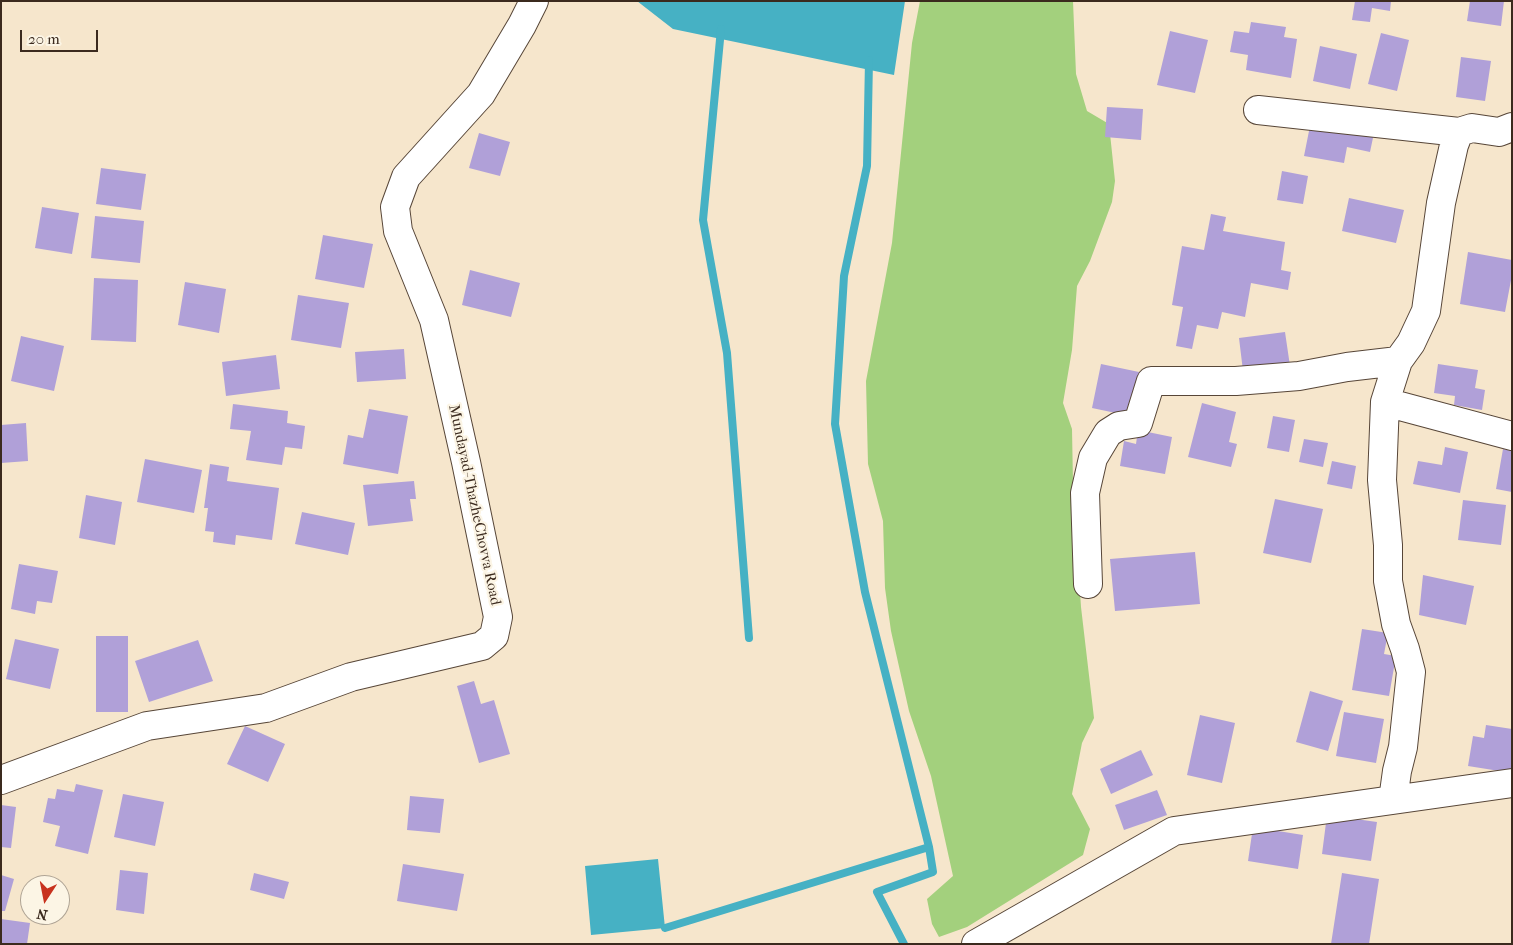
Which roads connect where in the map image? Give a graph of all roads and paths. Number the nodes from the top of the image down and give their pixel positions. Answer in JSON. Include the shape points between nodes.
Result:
{"nodes":[{"id":1,"x":534,"y":1,"type":"edge"},
{"id":2,"x":1258,"y":110,"type":"dead end"},
{"id":3,"x":1512,"y":127,"type":"edge"},
{"id":4,"x":1459,"y":132,"type":"junction"},
{"id":5,"x":1398,"y":361,"type":"junction"},
{"id":6,"x":1385,"y":402,"type":"junction"},
{"id":7,"x":1512,"y":436,"type":"edge"},
{"id":8,"x":1088,"y":584,"type":"dead end"},
{"id":9,"x":1,"y":780,"type":"edge"},
{"id":10,"x":1512,"y":784,"type":"edge"},
{"id":11,"x":1393,"y":800,"type":"junction"},
{"id":12,"x":976,"y":944,"type":"edge"}],
"edges":[{"from":1,"to":9,"type":"street","name":"Mundayad-ThazheChovva Road","via":[[481,94],[406,177],[395,207],[398,231],[434,320],[498,617],[494,636],[482,646],[352,677],[266,708],[147,726]]},
{"from":2,"to":4,"type":"street"},
{"from":3,"to":4,"type":"street","via":[[1499,132],[1472,128]]},
{"from":4,"to":5,"type":"street","via":[[1441,203],[1426,311],[1411,343]]},
{"from":5,"to":6,"type":"street"},
{"from":5,"to":8,"type":"street","via":[[1290,377],[1151,381],[1138,422],[1108,433],[1093,458],[1085,493]]},
{"from":6,"to":7,"type":"street"},
{"from":6,"to":11,"type":"street","via":[[1382,480],[1388,581],[1396,624],[1411,672],[1403,748]]},
{"from":10,"to":11,"type":"street"},
{"from":11,"to":12,"type":"street","via":[[1174,831]]}]}
